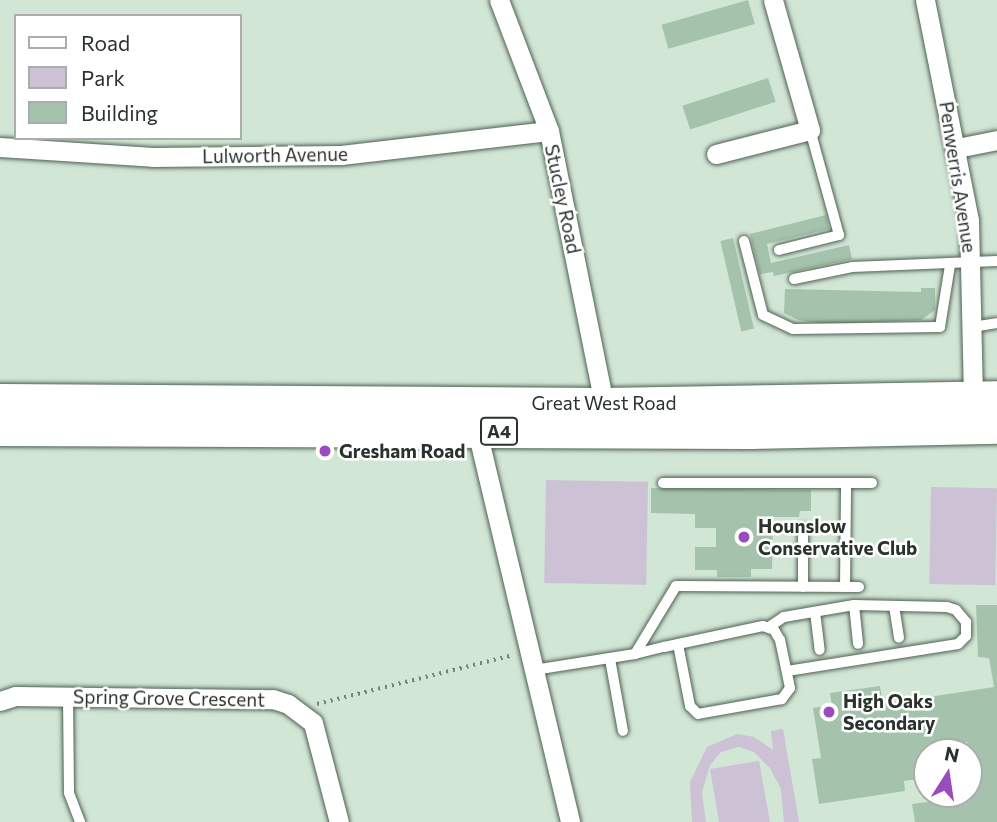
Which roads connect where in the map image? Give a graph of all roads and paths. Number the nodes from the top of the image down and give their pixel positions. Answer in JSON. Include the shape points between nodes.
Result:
{"nodes":[{"id":1,"x":499,"y":0,"type":"edge"},
{"id":2,"x":772,"y":0,"type":"edge"},
{"id":3,"x":925,"y":0,"type":"edge"},
{"id":4,"x":810,"y":130,"type":"junction"},
{"id":5,"x":549,"y":131,"type":"junction"},
{"id":6,"x":997,"y":140,"type":"edge"},
{"id":7,"x":0,"y":147,"type":"edge"},
{"id":8,"x":957,"y":148,"type":"junction"},
{"id":9,"x":716,"y":154,"type":"dead end"},
{"id":10,"x":744,"y":241,"type":"dead end"},
{"id":11,"x":779,"y":250,"type":"dead end"},
{"id":12,"x":997,"y":261,"type":"edge"},
{"id":13,"x":950,"y":265,"type":"junction"},
{"id":14,"x":972,"y":265,"type":"junction"},
{"id":15,"x":794,"y":279,"type":"dead end"},
{"id":16,"x":997,"y":323,"type":"edge"},
{"id":17,"x":972,"y":327,"type":"junction"},
{"id":18,"x":985,"y":398,"type":"edge"},
{"id":19,"x":0,"y":400,"type":"edge"},
{"id":20,"x":604,"y":404,"type":"junction"},
{"id":21,"x":997,"y":427,"type":"edge"},
{"id":22,"x":0,"y":429,"type":"edge"},
{"id":23,"x":477,"y":431,"type":"junction"},
{"id":24,"x":663,"y":483,"type":"dead end"},
{"id":25,"x":846,"y":483,"type":"junction"},
{"id":26,"x":872,"y":483,"type":"dead end"},
{"id":27,"x":803,"y":529,"type":"dead end"},
{"id":28,"x":803,"y":587,"type":"junction"},
{"id":29,"x":845,"y":587,"type":"junction"},
{"id":30,"x":859,"y":587,"type":"dead end"},
{"id":31,"x":854,"y":605,"type":"junction"},
{"id":32,"x":894,"y":606,"type":"junction"},
{"id":33,"x":815,"y":612,"type":"junction"},
{"id":34,"x":769,"y":627,"type":"junction"},
{"id":35,"x":899,"y":638,"type":"dead end"},
{"id":36,"x":678,"y":644,"type":"junction"},
{"id":37,"x":858,"y":644,"type":"dead end"},
{"id":38,"x":820,"y":650,"type":"dead end"},
{"id":39,"x":635,"y":654,"type":"junction"},
{"id":40,"x":610,"y":659,"type":"junction"},
{"id":41,"x":531,"y":661,"type":"junction"},
{"id":42,"x":787,"y":671,"type":"junction"},
{"id":43,"x":68,"y":697,"type":"junction"},
{"id":44,"x":0,"y":701,"type":"edge"},
{"id":45,"x":302,"y":710,"type":"junction"},
{"id":46,"x":623,"y":731,"type":"dead end"},
{"id":47,"x":80,"y":822,"type":"edge"},
{"id":48,"x":339,"y":822,"type":"edge"},
{"id":49,"x":570,"y":822,"type":"edge"}],
"edges":[{"from":1,"to":5,"type":"street","name":"Stucley Road"},
{"from":2,"to":4,"type":"street"},
{"from":3,"to":8,"type":"street","name":"Penwerris Avenue"},
{"from":4,"to":9,"type":"street"},
{"from":4,"to":11,"type":"lane","via":[[839,235]]},
{"from":5,"to":7,"type":"street","name":"Lulworth Avenue","via":[[341,155],[153,158]]},
{"from":5,"to":20,"type":"street","name":"Stucley Road"},
{"from":6,"to":8,"type":"street"},
{"from":8,"to":14,"type":"street","name":"Penwerris Avenue"},
{"from":10,"to":13,"type":"lane","via":[[763,315],[793,329],[940,327]]},
{"from":12,"to":14,"type":"lane"},
{"from":13,"to":14,"type":"lane"},
{"from":13,"to":15,"type":"lane","via":[[852,267]]},
{"from":14,"to":17,"type":"street","name":"Penwerris Avenue"},
{"from":16,"to":17,"type":"lane"},
{"from":17,"to":18,"type":"street","name":"Penwerris Avenue"},
{"from":18,"to":20,"type":"highway","name":"Great West Road","number":"A4"},
{"from":19,"to":20,"type":"highway","name":"Great West Road","number":"A4"},
{"from":21,"to":23,"type":"highway","name":"Great West Road","number":"A4"},
{"from":22,"to":23,"type":"highway","name":"Great West Road","number":"A4"},
{"from":23,"to":41,"type":"street"},
{"from":24,"to":25,"type":"lane"},
{"from":25,"to":26,"type":"lane"},
{"from":25,"to":29,"type":"lane"},
{"from":27,"to":28,"type":"lane"},
{"from":28,"to":29,"type":"lane"},
{"from":28,"to":39,"type":"lane","via":[[676,586]]},
{"from":29,"to":30,"type":"lane"},
{"from":31,"to":32,"type":"lane"},
{"from":31,"to":33,"type":"lane"},
{"from":31,"to":37,"type":"lane"},
{"from":32,"to":35,"type":"lane"},
{"from":32,"to":42,"type":"lane","via":[[956,610],[966,622],[966,636],[958,644]]},
{"from":33,"to":34,"type":"lane","via":[[784,617]]},
{"from":33,"to":38,"type":"lane"},
{"from":34,"to":36,"type":"lane"},
{"from":34,"to":42,"type":"lane","via":[[780,640]]},
{"from":36,"to":39,"type":"lane"},
{"from":36,"to":42,"type":"lane","via":[[690,706],[702,715],[782,699],[790,688]]},
{"from":39,"to":40,"type":"lane"},
{"from":40,"to":41,"type":"lane"},
{"from":40,"to":46,"type":"lane"},
{"from":41,"to":45,"type":"path","via":[[336,697]]},
{"from":41,"to":49,"type":"street"},
{"from":43,"to":44,"type":"street","name":"Spring Grove Crescent"},
{"from":43,"to":45,"type":"street","name":"Spring Grove Crescent","via":[[273,699]]},
{"from":43,"to":47,"type":"lane","via":[[69,793]]},
{"from":45,"to":48,"type":"street","via":[[321,743]]}]}
